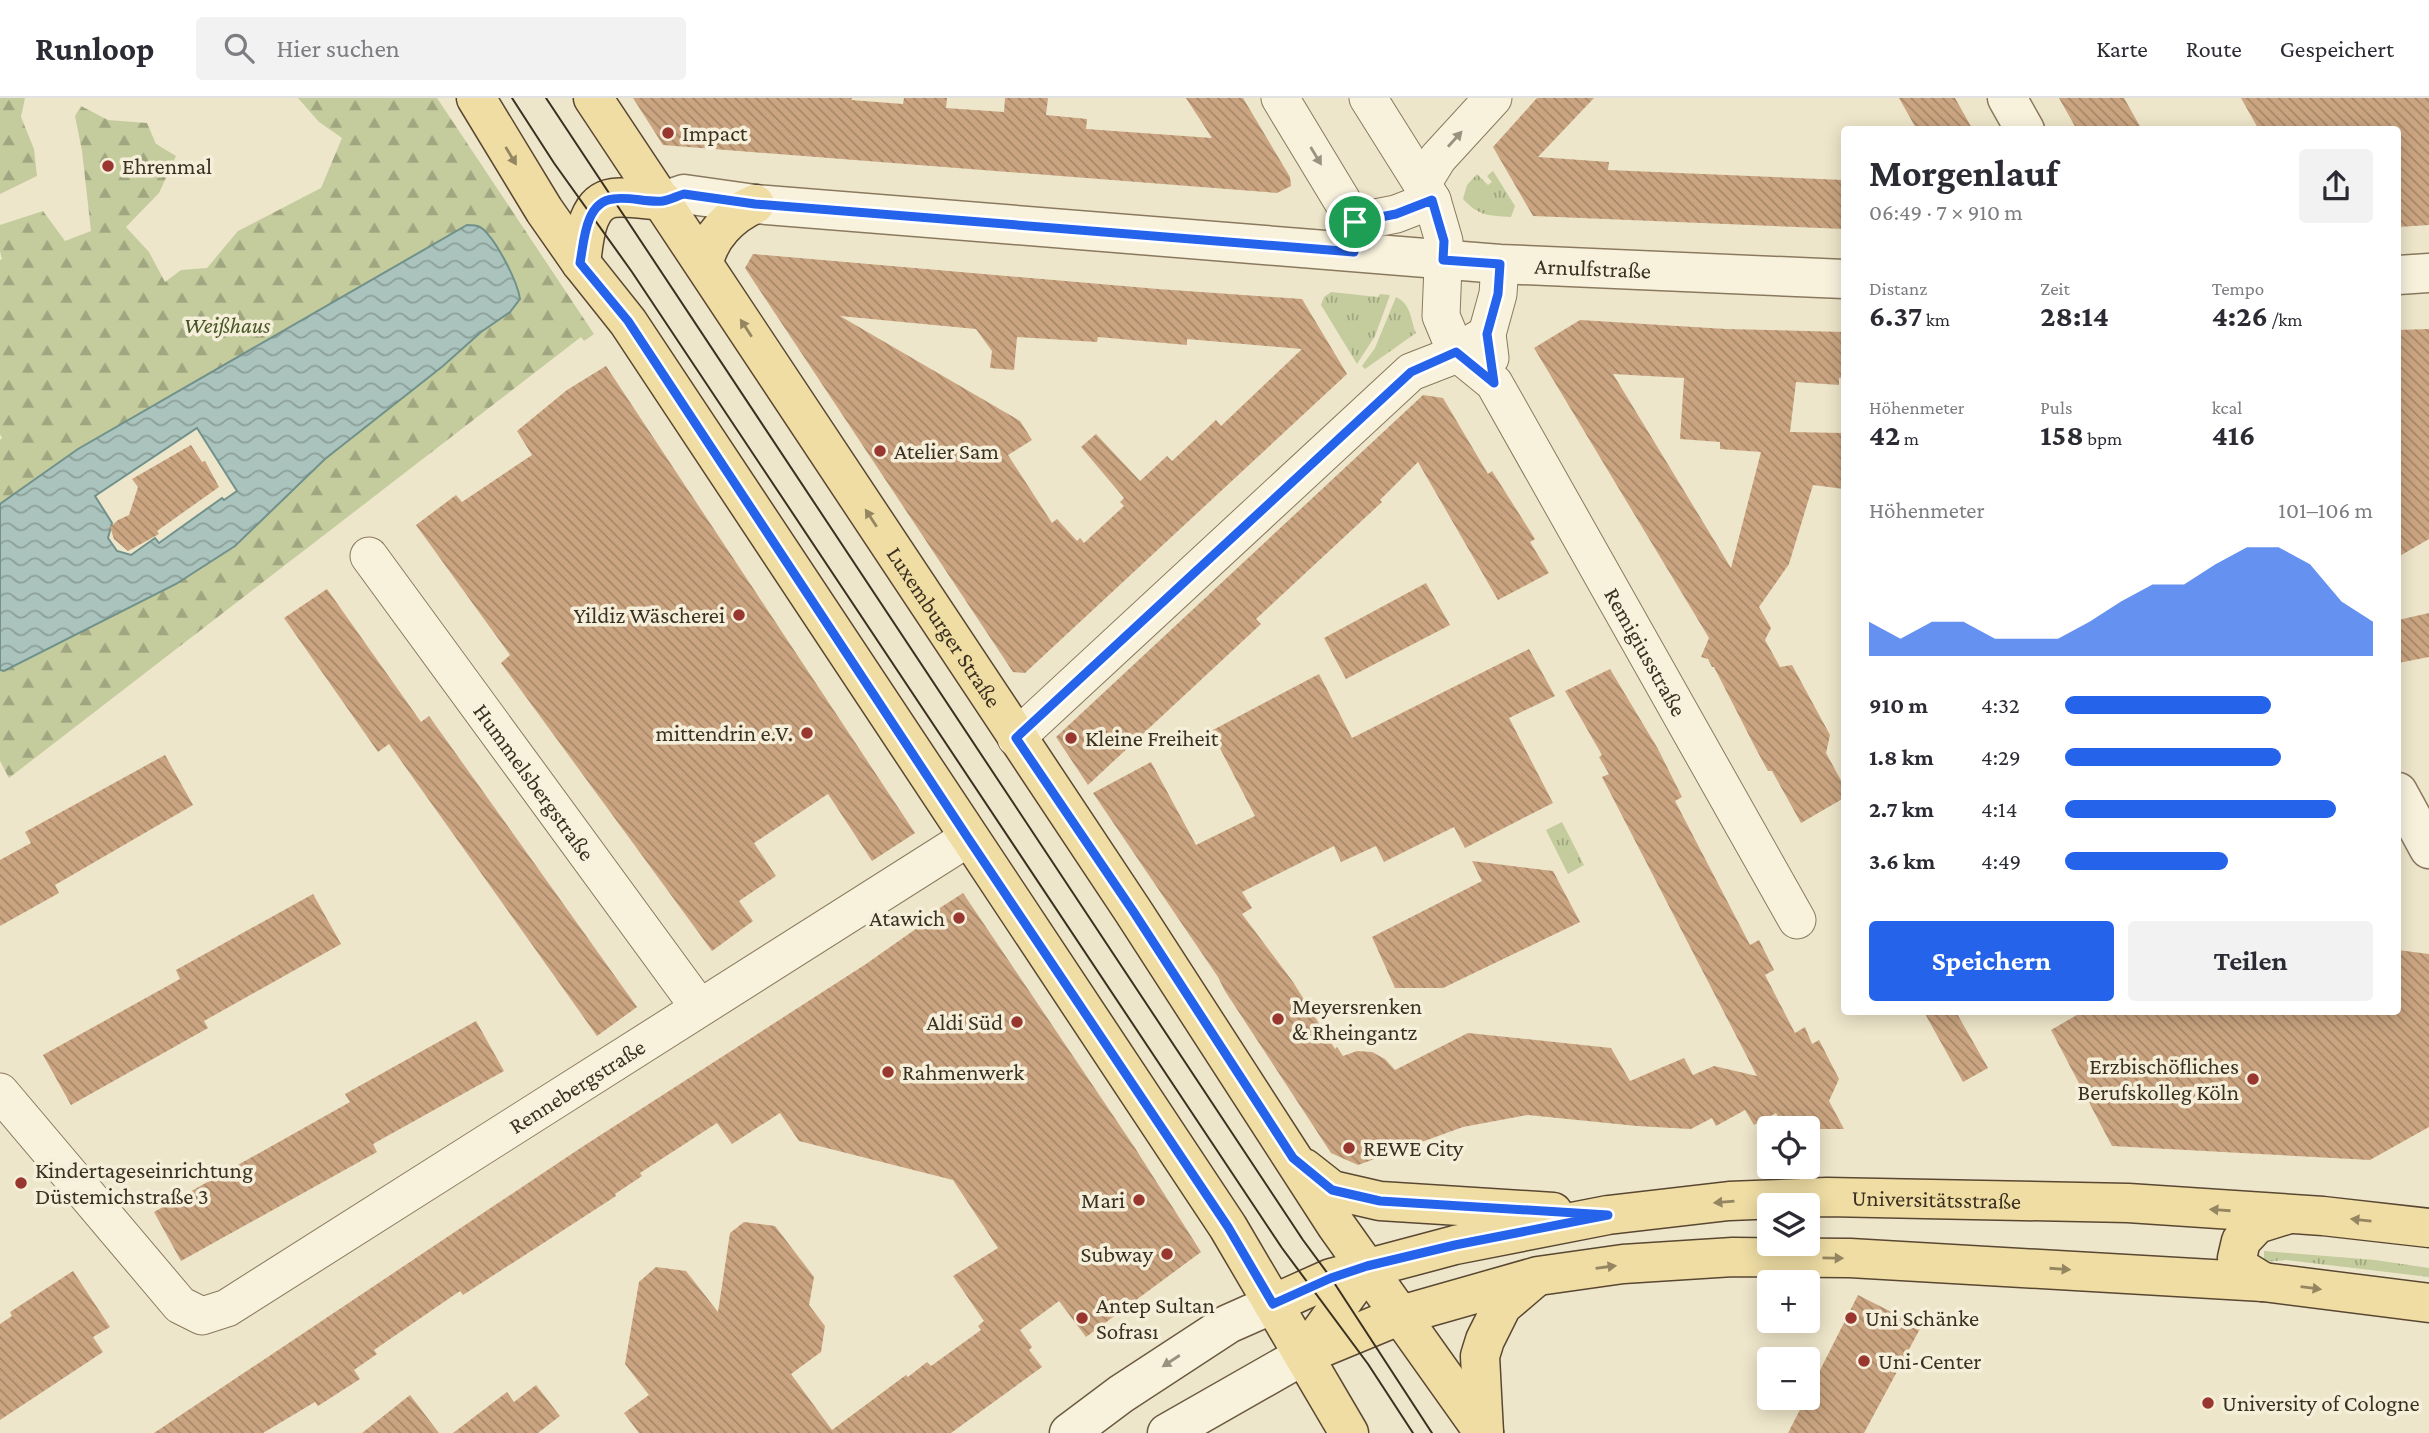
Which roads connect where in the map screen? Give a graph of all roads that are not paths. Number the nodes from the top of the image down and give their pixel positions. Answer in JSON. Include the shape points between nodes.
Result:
{"nodes":[{"id":1,"x":476,"y":98,"type":"edge"},
{"id":2,"x":593,"y":98,"type":"edge"},
{"id":3,"x":1280,"y":98,"type":"edge"},
{"id":4,"x":1368,"y":98,"type":"edge"},
{"id":5,"x":1493,"y":98,"type":"edge"},
{"id":6,"x":2007,"y":98,"type":"edge"},
{"id":7,"x":2023,"y":126,"type":"edge"},
{"id":8,"x":1427,"y":192,"type":"junction"},
{"id":9,"x":663,"y":201,"type":"junction"},
{"id":10,"x":755,"y":204,"type":"junction"},
{"id":11,"x":1355,"y":237,"type":"junction"},
{"id":12,"x":1443,"y":260,"type":"junction"},
{"id":13,"x":580,"y":263,"type":"junction"},
{"id":14,"x":704,"y":263,"type":"junction"},
{"id":15,"x":1500,"y":264,"type":"junction"},
{"id":16,"x":2429,"y":274,"type":"edge"},
{"id":17,"x":2401,"y":275,"type":"edge"},
{"id":18,"x":1841,"y":279,"type":"edge"},
{"id":19,"x":1487,"y":334,"type":"junction"},
{"id":20,"x":1456,"y":352,"type":"junction"},
{"id":21,"x":1494,"y":383,"type":"junction"},
{"id":22,"x":369,"y":556,"type":"dead end"},
{"id":23,"x":1016,"y":738,"type":"junction"},
{"id":24,"x":2401,"y":798,"type":"edge"},
{"id":25,"x":968,"y":838,"type":"junction"},
{"id":26,"x":2429,"y":849,"type":"edge"},
{"id":27,"x":1797,"y":920,"type":"dead end"},
{"id":28,"x":699,"y":1007,"type":"junction"},
{"id":29,"x":0,"y":1092,"type":"edge"},
{"id":30,"x":1293,"y":1158,"type":"junction"},
{"id":31,"x":2288,"y":1214,"type":"junction"},
{"id":32,"x":1608,"y":1215,"type":"junction"},
{"id":33,"x":2429,"y":1228,"type":"edge"},
{"id":34,"x":1367,"y":1266,"type":"junction"},
{"id":35,"x":1538,"y":1276,"type":"junction"},
{"id":36,"x":2263,"y":1282,"type":"junction"},
{"id":37,"x":2429,"y":1303,"type":"edge"},
{"id":38,"x":1273,"y":1304,"type":"junction"},
{"id":39,"x":1401,"y":1315,"type":"junction"},
{"id":40,"x":1280,"y":1368,"type":"junction"},
{"id":41,"x":1069,"y":1433,"type":"edge"},
{"id":42,"x":1167,"y":1433,"type":"edge"},
{"id":43,"x":1349,"y":1433,"type":"edge"},
{"id":44,"x":1484,"y":1433,"type":"edge"}],
"edges":[{"from":1,"to":13,"type":"main road","one_way":true},
{"from":2,"to":9,"type":"main road","name":"Luxemburger Straße"},
{"from":3,"to":11,"type":"street","one_way":true},
{"from":4,"to":8,"type":"street","name":"Remigiusstraße"},
{"from":8,"to":5,"type":"street","one_way":true,"via":[[1438,158]]},
{"from":6,"to":7,"type":"street"},
{"from":8,"to":11,"type":"street"},
{"from":8,"to":12,"type":"street","name":"Remigiusstraße","via":[[1444,241]]},
{"from":9,"to":10,"type":"street","name":"Arnulfstraße","via":[[684,194]]},
{"from":9,"to":13,"type":"main road","via":[[611,198],[601,204],[585,231]]},
{"from":9,"to":14,"type":"main road","name":"Luxemburger Straße"},
{"from":10,"to":11,"type":"street","name":"Arnulfstraße"},
{"from":10,"to":14,"type":"main road","via":[[739,211],[723,228],[707,247]]},
{"from":11,"to":12,"type":"street","name":"Arnulfstraße"},
{"from":12,"to":15,"type":"street","name":"Arnulfstraße"},
{"from":12,"to":20,"type":"street","name":"Remigiusstraße","via":[[1441,316]]},
{"from":13,"to":25,"type":"main road","via":[[628,321]]},
{"from":23,"to":14,"type":"main road","name":"Luxemburger Straße","one_way":true},
{"from":15,"to":18,"type":"street","name":"Arnulfstraße"},
{"from":15,"to":19,"type":"street","name":"Remigiusstraße","via":[[1498,294]]},
{"from":16,"to":17,"type":"street"},
{"from":19,"to":20,"type":"street"},
{"from":19,"to":21,"type":"street","name":"Remigiusstraße"},
{"from":20,"to":21,"type":"street","name":"Remigiusstraße"},
{"from":20,"to":23,"type":"street","via":[[1411,372]]},
{"from":21,"to":27,"type":"street","name":"Remigiusstraße"},
{"from":22,"to":28,"type":"street","name":"Hummelsbergstraße"},
{"from":23,"to":30,"type":"main road","name":"Luxemburger Straße"},
{"from":24,"to":26,"type":"street"},
{"from":25,"to":28,"type":"street","name":"Rennebergstraße"},
{"from":25,"to":38,"type":"main road","via":[[1228,1227]]},
{"from":28,"to":29,"type":"street","name":"Rennebergstraße","via":[[227,1308],[202,1316],[180,1305]]},
{"from":30,"to":32,"type":"main road","via":[[1332,1190],[1380,1201]]},
{"from":30,"to":34,"type":"main road","name":"Luxemburger Straße"},
{"from":31,"to":32,"type":"main road","name":"Universitätsstraße","one_way":true,"via":[[2128,1203],[1827,1197],[1729,1201]]},
{"from":33,"to":31,"type":"main road","name":"Universitätsstraße","one_way":true},
{"from":31,"to":36,"type":"main road","via":[[2257,1224],[2241,1241],[2237,1258],[2242,1269]]},
{"from":32,"to":34,"type":"main road","name":"Universitätsstraße"},
{"from":34,"to":38,"type":"main road","name":"Universitätsstraße"},
{"from":34,"to":39,"type":"main road","name":"Luxemburger Straße"},
{"from":34,"to":40,"type":"main road"},
{"from":35,"to":36,"type":"main road","one_way":true,"via":[[1733,1256],[1850,1258]]},
{"from":35,"to":39,"type":"main road"},
{"from":35,"to":44,"type":"main road","via":[[1502,1306],[1485,1340],[1480,1356]]},
{"from":36,"to":37,"type":"main road","one_way":true},
{"from":38,"to":40,"type":"main road"},
{"from":38,"to":41,"type":"street","one_way":true,"via":[[1233,1322]]},
{"from":39,"to":40,"type":"main road"},
{"from":39,"to":44,"type":"main road","name":"Luxemburger Straße"},
{"from":40,"to":42,"type":"street"},
{"from":40,"to":43,"type":"main road"}]}
